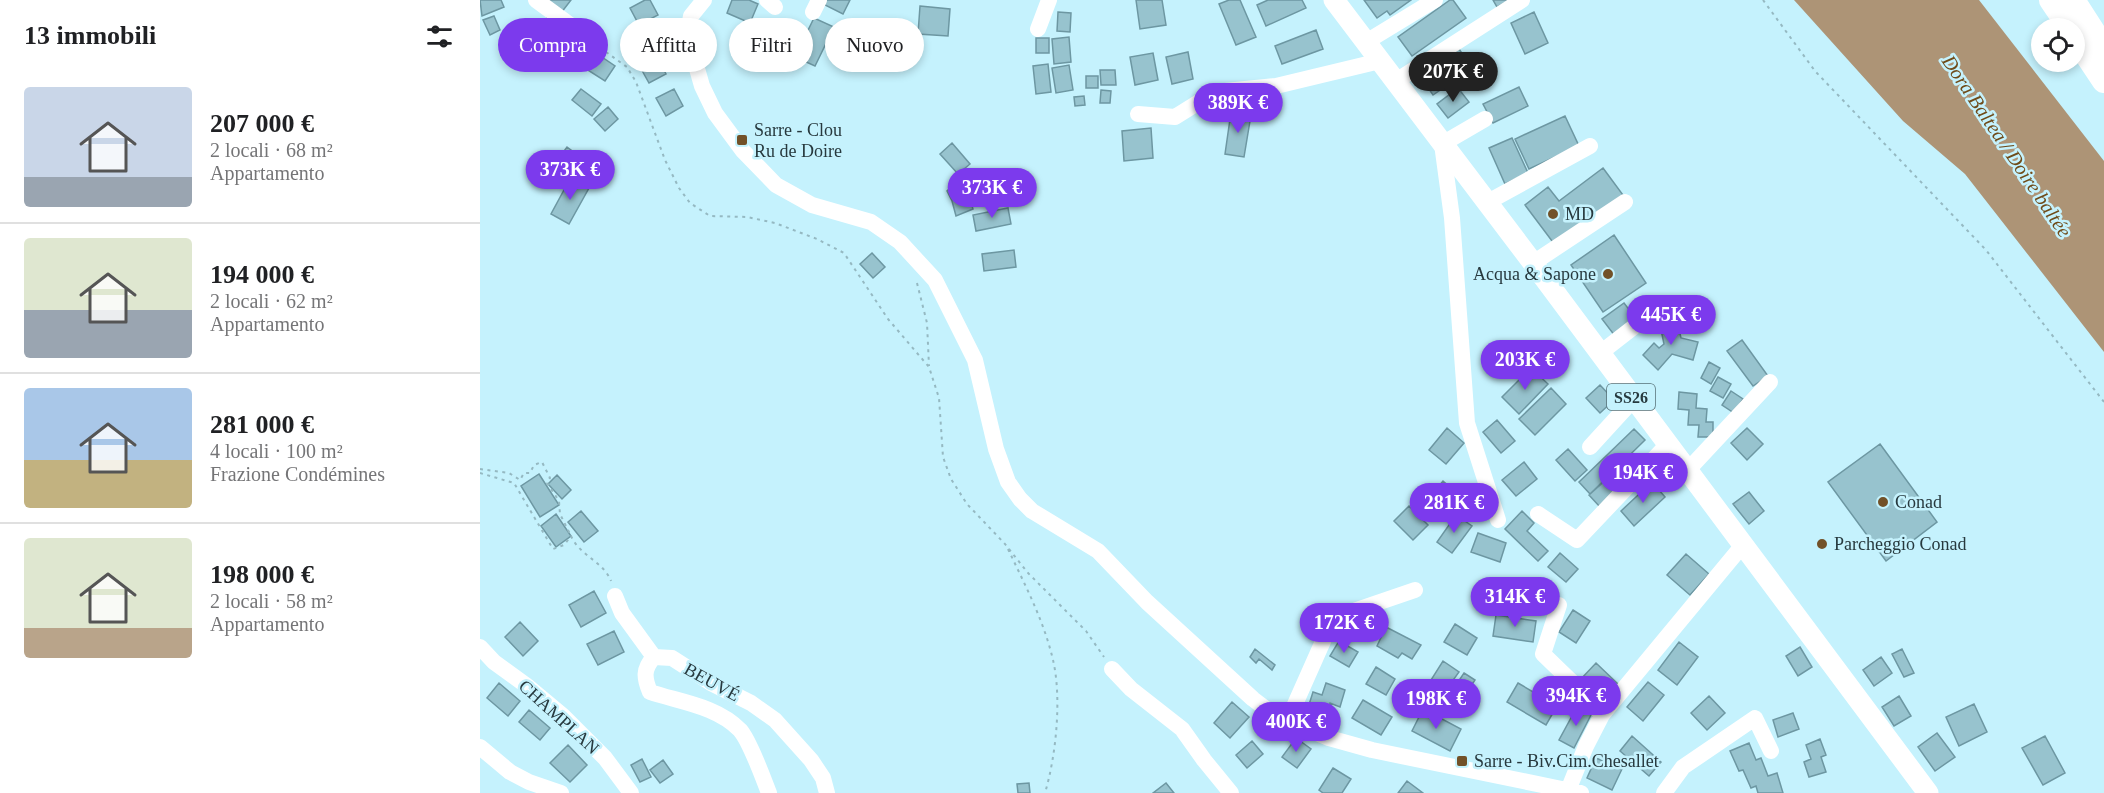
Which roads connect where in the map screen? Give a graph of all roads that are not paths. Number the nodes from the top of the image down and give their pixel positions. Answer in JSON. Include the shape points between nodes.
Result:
{"nodes":[{"id":1,"x":536,"y":0,"type":"edge"},
{"id":2,"x":704,"y":0,"type":"edge"},
{"id":3,"x":1050,"y":0,"type":"edge"},
{"id":4,"x":1334,"y":0,"type":"edge"},
{"id":5,"x":1435,"y":0,"type":"edge"},
{"id":6,"x":1522,"y":0,"type":"edge"},
{"id":7,"x":2051,"y":0,"type":"edge"},
{"id":8,"x":2073,"y":0,"type":"edge"},
{"id":9,"x":561,"y":18,"type":"edge"},
{"id":10,"x":2063,"y":18,"type":"edge"},
{"id":11,"x":1038,"y":29,"type":"dead end"},
{"id":12,"x":1366,"y":42,"type":"junction"},
{"id":13,"x":2104,"y":48,"type":"edge"},
{"id":14,"x":2085,"y":52,"type":"edge"},
{"id":15,"x":1380,"y":61,"type":"junction"},
{"id":16,"x":1396,"y":81,"type":"junction"},
{"id":17,"x":2104,"y":81,"type":"edge"},
{"id":18,"x":1138,"y":114,"type":"dead end"},
{"id":19,"x":1485,"y":119,"type":"dead end"},
{"id":20,"x":1442,"y":144,"type":"junction"},
{"id":21,"x":1590,"y":146,"type":"dead end"},
{"id":22,"x":1625,"y":201,"type":"dead end"},
{"id":23,"x":1486,"y":203,"type":"junction"},
{"id":24,"x":1533,"y":263,"type":"junction"},
{"id":25,"x":1662,"y":305,"type":"dead end"},
{"id":26,"x":1599,"y":354,"type":"junction"},
{"id":27,"x":1770,"y":382,"type":"dead end"},
{"id":28,"x":1633,"y":399,"type":"junction"},
{"id":29,"x":1667,"y":445,"type":"junction"},
{"id":30,"x":1590,"y":447,"type":"dead end"},
{"id":31,"x":1687,"y":471,"type":"junction"},
{"id":32,"x":1538,"y":514,"type":"dead end"},
{"id":33,"x":1498,"y":520,"type":"dead end"},
{"id":34,"x":1743,"y":546,"type":"junction"},
{"id":35,"x":1415,"y":590,"type":"dead end"},
{"id":36,"x":615,"y":596,"type":"road end"},
{"id":37,"x":1559,"y":606,"type":"dead end"},
{"id":38,"x":480,"y":647,"type":"edge"},
{"id":39,"x":654,"y":657,"type":"junction"},
{"id":40,"x":1112,"y":669,"type":"road end"},
{"id":41,"x":1574,"y":684,"type":"junction"},
{"id":42,"x":1554,"y":697,"type":"dead end"},
{"id":43,"x":1602,"y":715,"type":"junction"},
{"id":44,"x":1285,"y":720,"type":"junction"},
{"id":45,"x":480,"y":747,"type":"edge"},
{"id":46,"x":1771,"y":751,"type":"dead end"},
{"id":47,"x":561,"y":793,"type":"edge"},
{"id":48,"x":631,"y":793,"type":"edge"},
{"id":49,"x":769,"y":793,"type":"edge"},
{"id":50,"x":827,"y":793,"type":"edge"},
{"id":51,"x":1231,"y":793,"type":"edge"},
{"id":52,"x":1572,"y":793,"type":"edge"},
{"id":53,"x":1665,"y":793,"type":"edge"},
{"id":54,"x":1928,"y":793,"type":"edge"}],
"edges":[{"from":1,"to":9,"type":"street"},
{"from":2,"to":44,"type":"street","via":[[691,16],[689,41],[702,86],[716,113],[742,151],[776,185],[812,205],[871,222],[900,242],[935,280],[975,360],[996,449],[1008,482],[1020,499],[1032,511],[1098,552],[1252,699]]},
{"from":3,"to":11,"type":"street"},
{"from":4,"to":12,"type":"main road","number":"SS26"},
{"from":5,"to":12,"type":"street"},
{"from":6,"to":16,"type":"street"},
{"from":7,"to":10,"type":"highway"},
{"from":8,"to":13,"type":"highway"},
{"from":12,"to":15,"type":"main road","number":"SS26"},
{"from":14,"to":17,"type":"highway"},
{"from":15,"to":16,"type":"main road","number":"SS26"},
{"from":15,"to":18,"type":"street","via":[[1276,86],[1215,92],[1175,117]]},
{"from":16,"to":20,"type":"main road","number":"SS26"},
{"from":19,"to":20,"type":"street"},
{"from":20,"to":23,"type":"main road","number":"SS26"},
{"from":20,"to":33,"type":"street","via":[[1452,218],[1467,423]]},
{"from":21,"to":23,"type":"street"},
{"from":22,"to":24,"type":"street"},
{"from":23,"to":24,"type":"main road","number":"SS26"},
{"from":24,"to":26,"type":"main road","number":"SS26"},
{"from":25,"to":26,"type":"street"},
{"from":26,"to":28,"type":"main road","number":"SS26"},
{"from":27,"to":31,"type":"street"},
{"from":28,"to":29,"type":"main road","number":"SS26"},
{"from":28,"to":30,"type":"street"},
{"from":29,"to":31,"type":"main road","number":"SS26"},
{"from":29,"to":32,"type":"street","via":[[1577,540]]},
{"from":31,"to":34,"type":"main road","number":"SS26"},
{"from":34,"to":43,"type":"street"},
{"from":34,"to":54,"type":"main road","number":"SS26"},
{"from":35,"to":44,"type":"street","via":[[1332,621]]},
{"from":36,"to":39,"type":"street","via":[[622,613]]},
{"from":37,"to":41,"type":"street","via":[[1543,654]]},
{"from":38,"to":48,"type":"street","name":"CHAMPLAN","via":[[563,716],[605,758]]},
{"from":39,"to":49,"type":"street","name":"BEUVÉ","via":[[647,664],[644,679],[650,692],[711,709],[740,730]]},
{"from":39,"to":50,"type":"street","name":"BEUVÉ","via":[[672,658],[776,720],[824,778]]},
{"from":40,"to":51,"type":"street","via":[[1182,729]]},
{"from":41,"to":42,"type":"street"},
{"from":41,"to":43,"type":"street"},
{"from":43,"to":52,"type":"street","via":[[1586,746]]},
{"from":44,"to":52,"type":"street","via":[[1372,750]]},
{"from":45,"to":47,"type":"street","via":[[510,772]]},
{"from":46,"to":53,"type":"street","via":[[1755,718],[1683,767]]}]}
